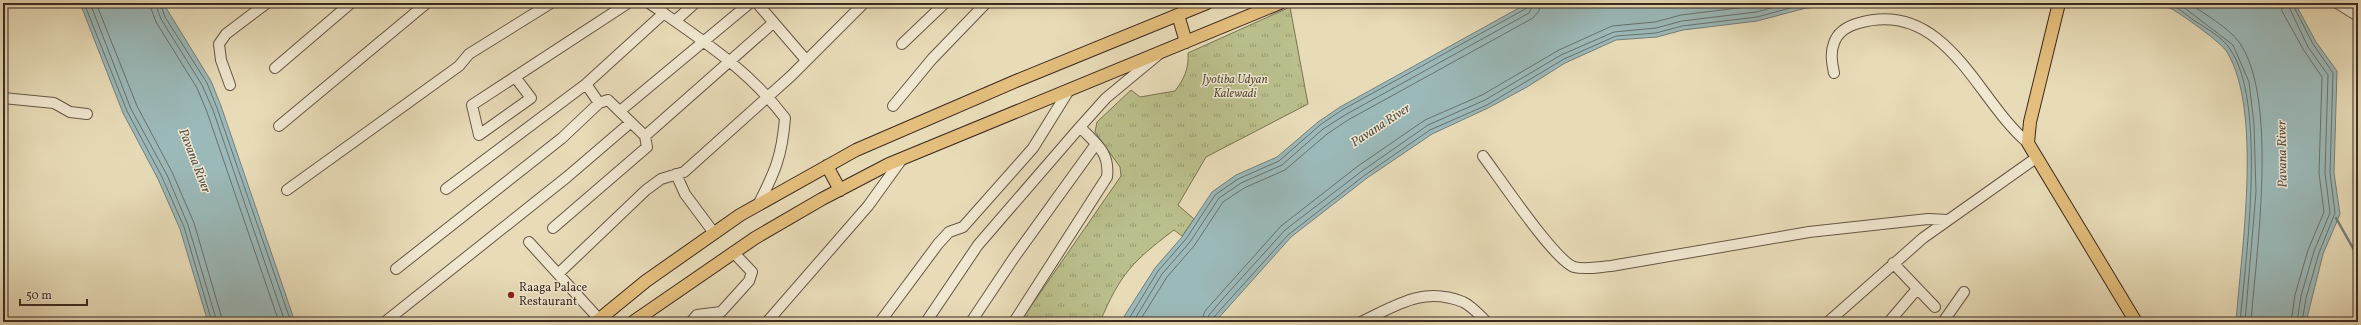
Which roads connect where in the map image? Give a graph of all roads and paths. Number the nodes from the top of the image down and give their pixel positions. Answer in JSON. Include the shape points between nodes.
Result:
{"nodes":[{"id":1,"x":267,"y":3,"type":"edge"},
{"id":2,"x":351,"y":3,"type":"edge"},
{"id":3,"x":427,"y":3,"type":"edge"},
{"id":4,"x":551,"y":3,"type":"edge"},
{"id":5,"x":628,"y":3,"type":"edge"},
{"id":6,"x":650,"y":3,"type":"edge"},
{"id":7,"x":695,"y":3,"type":"edge"},
{"id":8,"x":864,"y":3,"type":"edge"},
{"id":9,"x":946,"y":3,"type":"edge"},
{"id":10,"x":986,"y":3,"type":"edge"},
{"id":11,"x":1280,"y":3,"type":"edge"},
{"id":12,"x":2337,"y":3,"type":"edge"},
{"id":13,"x":757,"y":4,"type":"edge"},
{"id":14,"x":1202,"y":4,"type":"edge"},
{"id":15,"x":2058,"y":7,"type":"edge"},
{"id":16,"x":664,"y":13,"type":"junction"},
{"id":17,"x":1178,"y":15,"type":"junction"},
{"id":18,"x":2358,"y":16,"type":"edge"},
{"id":19,"x":675,"y":21,"type":"junction"},
{"id":20,"x":773,"y":23,"type":"junction"},
{"id":21,"x":1186,"y":42,"type":"junction"},
{"id":22,"x":704,"y":43,"type":"junction"},
{"id":23,"x":902,"y":44,"type":"dead end"},
{"id":24,"x":1162,"y":52,"type":"junction"},
{"id":25,"x":806,"y":60,"type":"junction"},
{"id":26,"x":731,"y":61,"type":"junction"},
{"id":27,"x":275,"y":68,"type":"dead end"},
{"id":28,"x":1834,"y":73,"type":"dead end"},
{"id":29,"x":515,"y":77,"type":"junction"},
{"id":30,"x":586,"y":84,"type":"junction"},
{"id":31,"x":230,"y":85,"type":"dead end"},
{"id":32,"x":1069,"y":90,"type":"junction"},
{"id":33,"x":768,"y":96,"type":"junction"},
{"id":34,"x":3,"y":98,"type":"edge"},
{"id":35,"x":599,"y":103,"type":"junction"},
{"id":36,"x":893,"y":106,"type":"dead end"},
{"id":37,"x":620,"y":111,"type":"junction"},
{"id":38,"x":87,"y":114,"type":"dead end"},
{"id":39,"x":630,"y":123,"type":"junction"},
{"id":40,"x":279,"y":126,"type":"dead end"},
{"id":41,"x":1080,"y":127,"type":"junction"},
{"id":42,"x":645,"y":136,"type":"junction"},
{"id":43,"x":2028,"y":143,"type":"junction"},
{"id":44,"x":1096,"y":144,"type":"junction"},
{"id":45,"x":1483,"y":156,"type":"dead end"},
{"id":46,"x":2036,"y":158,"type":"junction"},
{"id":47,"x":902,"y":159,"type":"junction"},
{"id":48,"x":827,"y":166,"type":"junction"},
{"id":49,"x":676,"y":174,"type":"junction"},
{"id":50,"x":446,"y":189,"type":"dead end"},
{"id":51,"x":287,"y":190,"type":"dead end"},
{"id":52,"x":840,"y":190,"type":"junction"},
{"id":53,"x":758,"y":205,"type":"junction"},
{"id":54,"x":1948,"y":220,"type":"junction"},
{"id":55,"x":553,"y":228,"type":"dead end"},
{"id":56,"x":714,"y":233,"type":"junction"},
{"id":57,"x":529,"y":242,"type":"dead end"},
{"id":58,"x":733,"y":252,"type":"junction"},
{"id":59,"x":1893,"y":263,"type":"junction"},
{"id":60,"x":396,"y":269,"type":"dead end"},
{"id":61,"x":558,"y":274,"type":"junction"},
{"id":62,"x":1917,"y":289,"type":"junction"},
{"id":63,"x":1964,"y":292,"type":"dead end"},
{"id":64,"x":1936,"y":307,"type":"dead end"},
{"id":65,"x":595,"y":321,"type":"edge"},
{"id":66,"x":385,"y":322,"type":"edge"},
{"id":67,"x":633,"y":322,"type":"edge"},
{"id":68,"x":691,"y":322,"type":"edge"},
{"id":69,"x":766,"y":322,"type":"edge"},
{"id":70,"x":880,"y":322,"type":"edge"},
{"id":71,"x":926,"y":322,"type":"edge"},
{"id":72,"x":972,"y":322,"type":"edge"},
{"id":73,"x":1014,"y":322,"type":"edge"},
{"id":74,"x":1361,"y":322,"type":"edge"},
{"id":75,"x":1487,"y":322,"type":"edge"},
{"id":76,"x":1828,"y":322,"type":"edge"},
{"id":77,"x":1889,"y":322,"type":"edge"},
{"id":78,"x":1943,"y":322,"type":"edge"},
{"id":79,"x":2136,"y":322,"type":"edge"}],
"edges":[{"from":1,"to":31,"type":"street","via":[[226,34],[219,44],[221,60]]},
{"from":2,"to":27,"type":"street"},
{"from":3,"to":40,"type":"street"},
{"from":4,"to":51,"type":"street","via":[[469,54],[458,66]]},
{"from":5,"to":29,"type":"street"},
{"from":6,"to":16,"type":"street"},
{"from":7,"to":19,"type":"street"},
{"from":8,"to":25,"type":"street"},
{"from":9,"to":23,"type":"street"},
{"from":10,"to":36,"type":"street","via":[[932,59]]},
{"from":11,"to":21,"type":"main road"},
{"from":12,"to":18,"type":"street"},
{"from":13,"to":20,"type":"street"},
{"from":13,"to":22,"type":"street"},
{"from":14,"to":17,"type":"main road"},
{"from":15,"to":43,"type":"main road","via":[[2030,122]]},
{"from":16,"to":19,"type":"street"},
{"from":16,"to":30,"type":"street"},
{"from":17,"to":21,"type":"main road"},
{"from":17,"to":48,"type":"main road","via":[[878,140]]},
{"from":19,"to":22,"type":"street"},
{"from":20,"to":25,"type":"street"},
{"from":20,"to":26,"type":"street"},
{"from":21,"to":24,"type":"main road"},
{"from":22,"to":26,"type":"street"},
{"from":22,"to":37,"type":"street"},
{"from":24,"to":32,"type":"main road"},
{"from":24,"to":41,"type":"street","via":[[1106,98]]},
{"from":25,"to":33,"type":"street"},
{"from":26,"to":33,"type":"street"},
{"from":26,"to":42,"type":"street"},
{"from":28,"to":43,"type":"street","via":[[1832,51],[1841,31],[1876,18],[1908,22],[1944,46],[2006,122]]},
{"from":29,"to":29,"type":"street","via":[[472,106],[479,135],[531,98]]},
{"from":30,"to":35,"type":"street"},
{"from":30,"to":50,"type":"street"},
{"from":32,"to":47,"type":"main road"},
{"from":32,"to":70,"type":"street","via":[[1033,148],[963,227],[949,232],[938,244]]},
{"from":33,"to":49,"type":"street","via":[[684,172]]},
{"from":33,"to":53,"type":"street","via":[[785,118],[784,140],[777,168]]},
{"from":34,"to":38,"type":"street","via":[[54,103],[70,112]]},
{"from":35,"to":37,"type":"street","via":[[608,100]]},
{"from":35,"to":60,"type":"street","via":[[562,138]]},
{"from":37,"to":39,"type":"street"},
{"from":39,"to":42,"type":"street"},
{"from":39,"to":66,"type":"street","via":[[567,177]]},
{"from":41,"to":44,"type":"street"},
{"from":41,"to":71,"type":"street","via":[[978,245]]},
{"from":42,"to":55,"type":"street","via":[[647,147],[642,153]]},
{"from":43,"to":46,"type":"main road"},
{"from":44,"to":72,"type":"street","via":[[1013,259]]},
{"from":44,"to":73,"type":"street","via":[[1108,161],[1107,177],[1103,186]]},
{"from":45,"to":54,"type":"street","via":[[1556,253],[1573,266],[1584,268],[1611,266],[1809,232],[1928,219]]},
{"from":46,"to":54,"type":"street"},
{"from":46,"to":79,"type":"main road"},
{"from":47,"to":52,"type":"main road"},
{"from":47,"to":69,"type":"street","via":[[868,206]]},
{"from":48,"to":52,"type":"main road"},
{"from":48,"to":53,"type":"main road"},
{"from":49,"to":56,"type":"street","via":[[685,194]]},
{"from":49,"to":61,"type":"street","via":[[662,179],[646,190]]},
{"from":52,"to":58,"type":"main road"},
{"from":53,"to":56,"type":"main road"},
{"from":54,"to":59,"type":"street"},
{"from":56,"to":65,"type":"main road"},
{"from":57,"to":61,"type":"street"},
{"from":58,"to":67,"type":"main road"},
{"from":58,"to":68,"type":"street","via":[[752,272],[750,281],[721,312],[698,315]]},
{"from":59,"to":62,"type":"street"},
{"from":59,"to":76,"type":"street"},
{"from":61,"to":65,"type":"street"},
{"from":62,"to":64,"type":"street"},
{"from":62,"to":77,"type":"street"},
{"from":63,"to":78,"type":"street"},
{"from":74,"to":75,"type":"street","via":[[1407,300],[1432,294],[1464,303]]}]}
